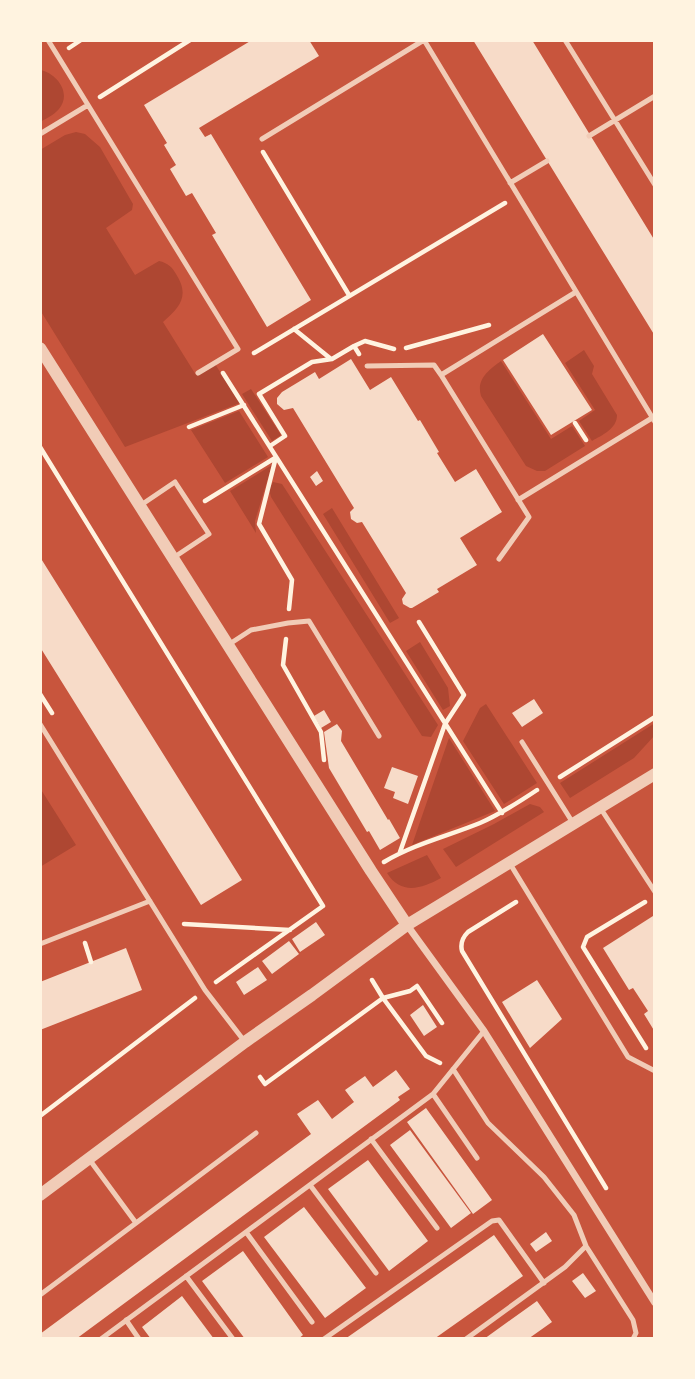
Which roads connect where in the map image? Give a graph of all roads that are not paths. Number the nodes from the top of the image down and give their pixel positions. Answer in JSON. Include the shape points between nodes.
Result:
{"nodes":[{"id":1,"x":47,"y":40,"type":"edge"},
{"id":2,"x":424,"y":40,"type":"edge"},
{"id":3,"x":565,"y":40,"type":"edge"},
{"id":4,"x":655,"y":96,"type":"edge"},
{"id":5,"x":88,"y":105,"type":"junction"},
{"id":6,"x":615,"y":120,"type":"junction"},
{"id":7,"x":40,"y":134,"type":"edge"},
{"id":8,"x":589,"y":136,"type":"dead end"},
{"id":9,"x":259,"y":141,"type":"road end"},
{"id":10,"x":547,"y":161,"type":"dead end"},
{"id":11,"x":510,"y":183,"type":"junction"},
{"id":12,"x":655,"y":185,"type":"edge"},
{"id":13,"x":576,"y":292,"type":"junction"},
{"id":14,"x":40,"y":348,"type":"edge"},
{"id":15,"x":367,"y":366,"type":"road end"},
{"id":16,"x":198,"y":373,"type":"dead end"},
{"id":17,"x":441,"y":375,"type":"junction"},
{"id":18,"x":653,"y":420,"type":"edge"},
{"id":19,"x":518,"y":500,"type":"junction"},
{"id":20,"x":140,"y":505,"type":"junction"},
{"id":21,"x":173,"y":558,"type":"junction"},
{"id":22,"x":499,"y":559,"type":"dead end"},
{"id":23,"x":228,"y":645,"type":"junction"},
{"id":24,"x":40,"y":724,"type":"edge"},
{"id":25,"x":379,"y":736,"type":"dead end"},
{"id":26,"x":522,"y":742,"type":"dead end"},
{"id":27,"x":655,"y":774,"type":"edge"},
{"id":28,"x":600,"y":807,"type":"junction"},
{"id":29,"x":573,"y":823,"type":"junction"},
{"id":30,"x":509,"y":862,"type":"junction"},
{"id":31,"x":655,"y":892,"type":"edge"},
{"id":32,"x":150,"y":901,"type":"junction"},
{"id":33,"x":407,"y":925,"type":"junction"},
{"id":34,"x":40,"y":944,"type":"edge"},
{"id":35,"x":484,"y":1031,"type":"junction"},
{"id":36,"x":245,"y":1042,"type":"junction"},
{"id":37,"x":453,"y":1069,"type":"junction"},
{"id":38,"x":655,"y":1071,"type":"edge"},
{"id":39,"x":433,"y":1094,"type":"junction"},
{"id":40,"x":256,"y":1133,"type":"dead end"},
{"id":41,"x":371,"y":1139,"type":"junction"},
{"id":42,"x":477,"y":1158,"type":"dead end"},
{"id":43,"x":89,"y":1159,"type":"junction"},
{"id":44,"x":310,"y":1185,"type":"junction"},
{"id":45,"x":40,"y":1195,"type":"edge"},
{"id":46,"x":136,"y":1223,"type":"junction"},
{"id":47,"x":438,"y":1228,"type":"dead end"},
{"id":48,"x":246,"y":1232,"type":"junction"},
{"id":49,"x":586,"y":1246,"type":"junction"},
{"id":50,"x":376,"y":1273,"type":"dead end"},
{"id":51,"x":186,"y":1276,"type":"junction"},
{"id":52,"x":544,"y":1283,"type":"junction"},
{"id":53,"x":40,"y":1295,"type":"edge"},
{"id":54,"x":655,"y":1303,"type":"edge"},
{"id":55,"x":125,"y":1321,"type":"junction"},
{"id":56,"x":312,"y":1322,"type":"dead end"},
{"id":57,"x":101,"y":1339,"type":"edge"},
{"id":58,"x":139,"y":1339,"type":"edge"},
{"id":59,"x":233,"y":1339,"type":"edge"},
{"id":60,"x":324,"y":1339,"type":"edge"},
{"id":61,"x":466,"y":1339,"type":"edge"},
{"id":62,"x":632,"y":1339,"type":"edge"}],
"edges":[{"from":1,"to":5,"type":"lane"},
{"from":2,"to":9,"type":"lane"},
{"from":2,"to":11,"type":"lane"},
{"from":3,"to":6,"type":"lane"},
{"from":4,"to":6,"type":"lane"},
{"from":5,"to":7,"type":"lane"},
{"from":5,"to":16,"type":"lane","via":[[238,349]]},
{"from":6,"to":8,"type":"lane"},
{"from":6,"to":12,"type":"lane"},
{"from":10,"to":11,"type":"lane"},
{"from":11,"to":13,"type":"lane"},
{"from":13,"to":17,"type":"lane"},
{"from":13,"to":18,"type":"lane"},
{"from":14,"to":20,"type":"street"},
{"from":15,"to":17,"type":"lane","via":[[434,365]]},
{"from":17,"to":19,"type":"lane"},
{"from":18,"to":19,"type":"lane"},
{"from":19,"to":22,"type":"lane","via":[[528,517]]},
{"from":20,"to":21,"type":"street"},
{"from":20,"to":21,"type":"lane","via":[[176,482],[209,534]]},
{"from":21,"to":23,"type":"street"},
{"from":23,"to":25,"type":"lane","via":[[251,630],[309,621]]},
{"from":23,"to":33,"type":"street"},
{"from":24,"to":32,"type":"lane"},
{"from":26,"to":29,"type":"lane"},
{"from":27,"to":28,"type":"street"},
{"from":28,"to":29,"type":"street"},
{"from":28,"to":31,"type":"lane"},
{"from":29,"to":30,"type":"street"},
{"from":30,"to":33,"type":"street"},
{"from":30,"to":38,"type":"lane","via":[[628,1057]]},
{"from":32,"to":34,"type":"lane"},
{"from":32,"to":36,"type":"lane","via":[[205,990]]},
{"from":33,"to":35,"type":"street"},
{"from":33,"to":36,"type":"street"},
{"from":35,"to":37,"type":"lane"},
{"from":35,"to":54,"type":"street"},
{"from":36,"to":43,"type":"street"},
{"from":37,"to":39,"type":"lane"},
{"from":37,"to":49,"type":"lane","via":[[488,1124],[544,1177],[574,1216]]},
{"from":39,"to":41,"type":"lane"},
{"from":39,"to":42,"type":"lane"},
{"from":40,"to":46,"type":"lane"},
{"from":41,"to":44,"type":"lane"},
{"from":41,"to":47,"type":"lane"},
{"from":43,"to":45,"type":"street"},
{"from":43,"to":46,"type":"lane"},
{"from":44,"to":48,"type":"lane"},
{"from":44,"to":50,"type":"lane"},
{"from":46,"to":53,"type":"lane"},
{"from":48,"to":51,"type":"lane"},
{"from":48,"to":56,"type":"lane"},
{"from":49,"to":52,"type":"lane"},
{"from":49,"to":62,"type":"lane","via":[[633,1320],[636,1333]]},
{"from":51,"to":55,"type":"lane"},
{"from":51,"to":59,"type":"lane"},
{"from":52,"to":60,"type":"lane","via":[[499,1220],[492,1221]]},
{"from":52,"to":61,"type":"lane"},
{"from":55,"to":57,"type":"lane"},
{"from":55,"to":58,"type":"lane"}]}
